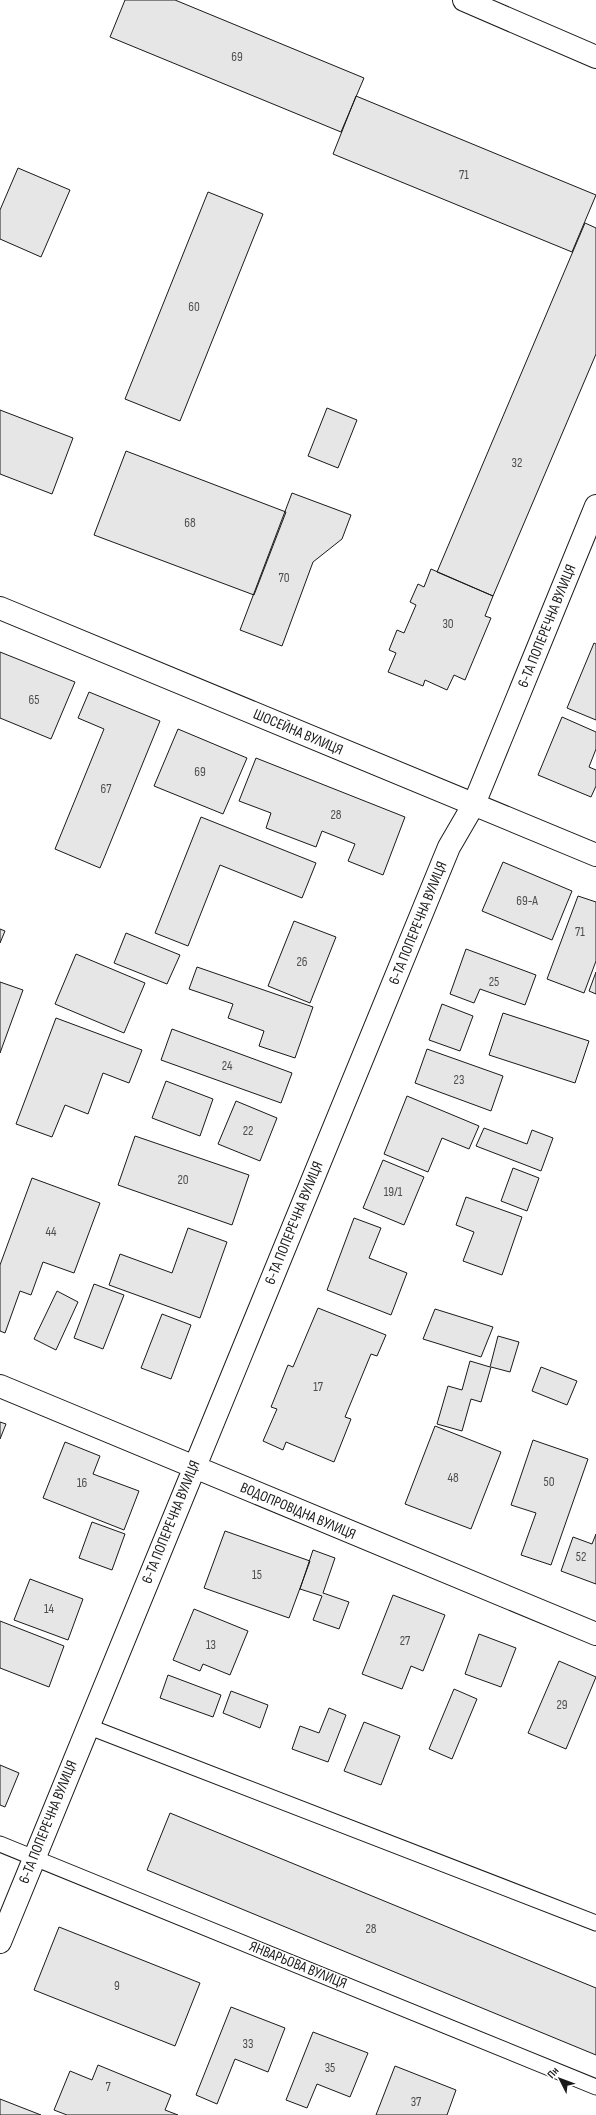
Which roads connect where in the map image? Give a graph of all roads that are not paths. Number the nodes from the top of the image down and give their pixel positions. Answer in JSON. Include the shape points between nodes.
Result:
{"nodes":[{"id":1,"x":464,"y":0,"type":"edge"},
{"id":2,"x":596,"y":57,"type":"edge"},
{"id":3,"x":596,"y":506,"type":"edge"},
{"id":4,"x":0,"y":608,"type":"edge"},
{"id":5,"x":474,"y":804,"type":"junction"},
{"id":6,"x":596,"y":856,"type":"edge"},
{"id":7,"x":0,"y":1386,"type":"edge"},
{"id":8,"x":194,"y":1467,"type":"junction"},
{"id":9,"x":596,"y":1634,"type":"edge"},
{"id":10,"x":87,"y":1726,"type":"junction"},
{"id":11,"x":0,"y":1844,"type":"edge"},
{"id":12,"x":34,"y":1857,"type":"junction"},
{"id":13,"x":596,"y":1923,"type":"edge"},
{"id":14,"x":0,"y":1942,"type":"edge"},
{"id":15,"x":596,"y":2087,"type":"edge"}],
"edges":[{"from":1,"to":2,"type":"street"},
{"from":3,"to":5,"type":"street","name":"6-ТА ПОПЕРЕЧНА ВУЛИЦЯ"},
{"from":4,"to":5,"type":"street","name":"ШОСЕЙНА ВУЛИЦЯ"},
{"from":5,"to":6,"type":"street","name":"ШОСЕЙНА ВУЛИЦЯ"},
{"from":5,"to":8,"type":"street","name":"6-ТА ПОПЕРЕЧНА ВУЛИЦЯ","via":[[449,847]]},
{"from":7,"to":8,"type":"street","name":"ВОДОПРОВІДНА ВУЛИЦЯ"},
{"from":8,"to":9,"type":"street","name":"ВОДОПРОВІДНА ВУЛИЦЯ"},
{"from":8,"to":10,"type":"street","name":"6-ТА ПОПЕРЕЧНА ВУЛИЦЯ"},
{"from":10,"to":12,"type":"street","name":"6-ТА ПОПЕРЕЧНА ВУЛИЦЯ"},
{"from":10,"to":13,"type":"lane"},
{"from":11,"to":12,"type":"lane","name":"ЯНВАРЬОВА ВУЛИЦЯ"},
{"from":12,"to":14,"type":"street","name":"6-ТА ПОПЕРЕЧНА ВУЛИЦЯ"},
{"from":12,"to":15,"type":"lane","name":"ЯНВАРЬОВА ВУЛИЦЯ"}]}
